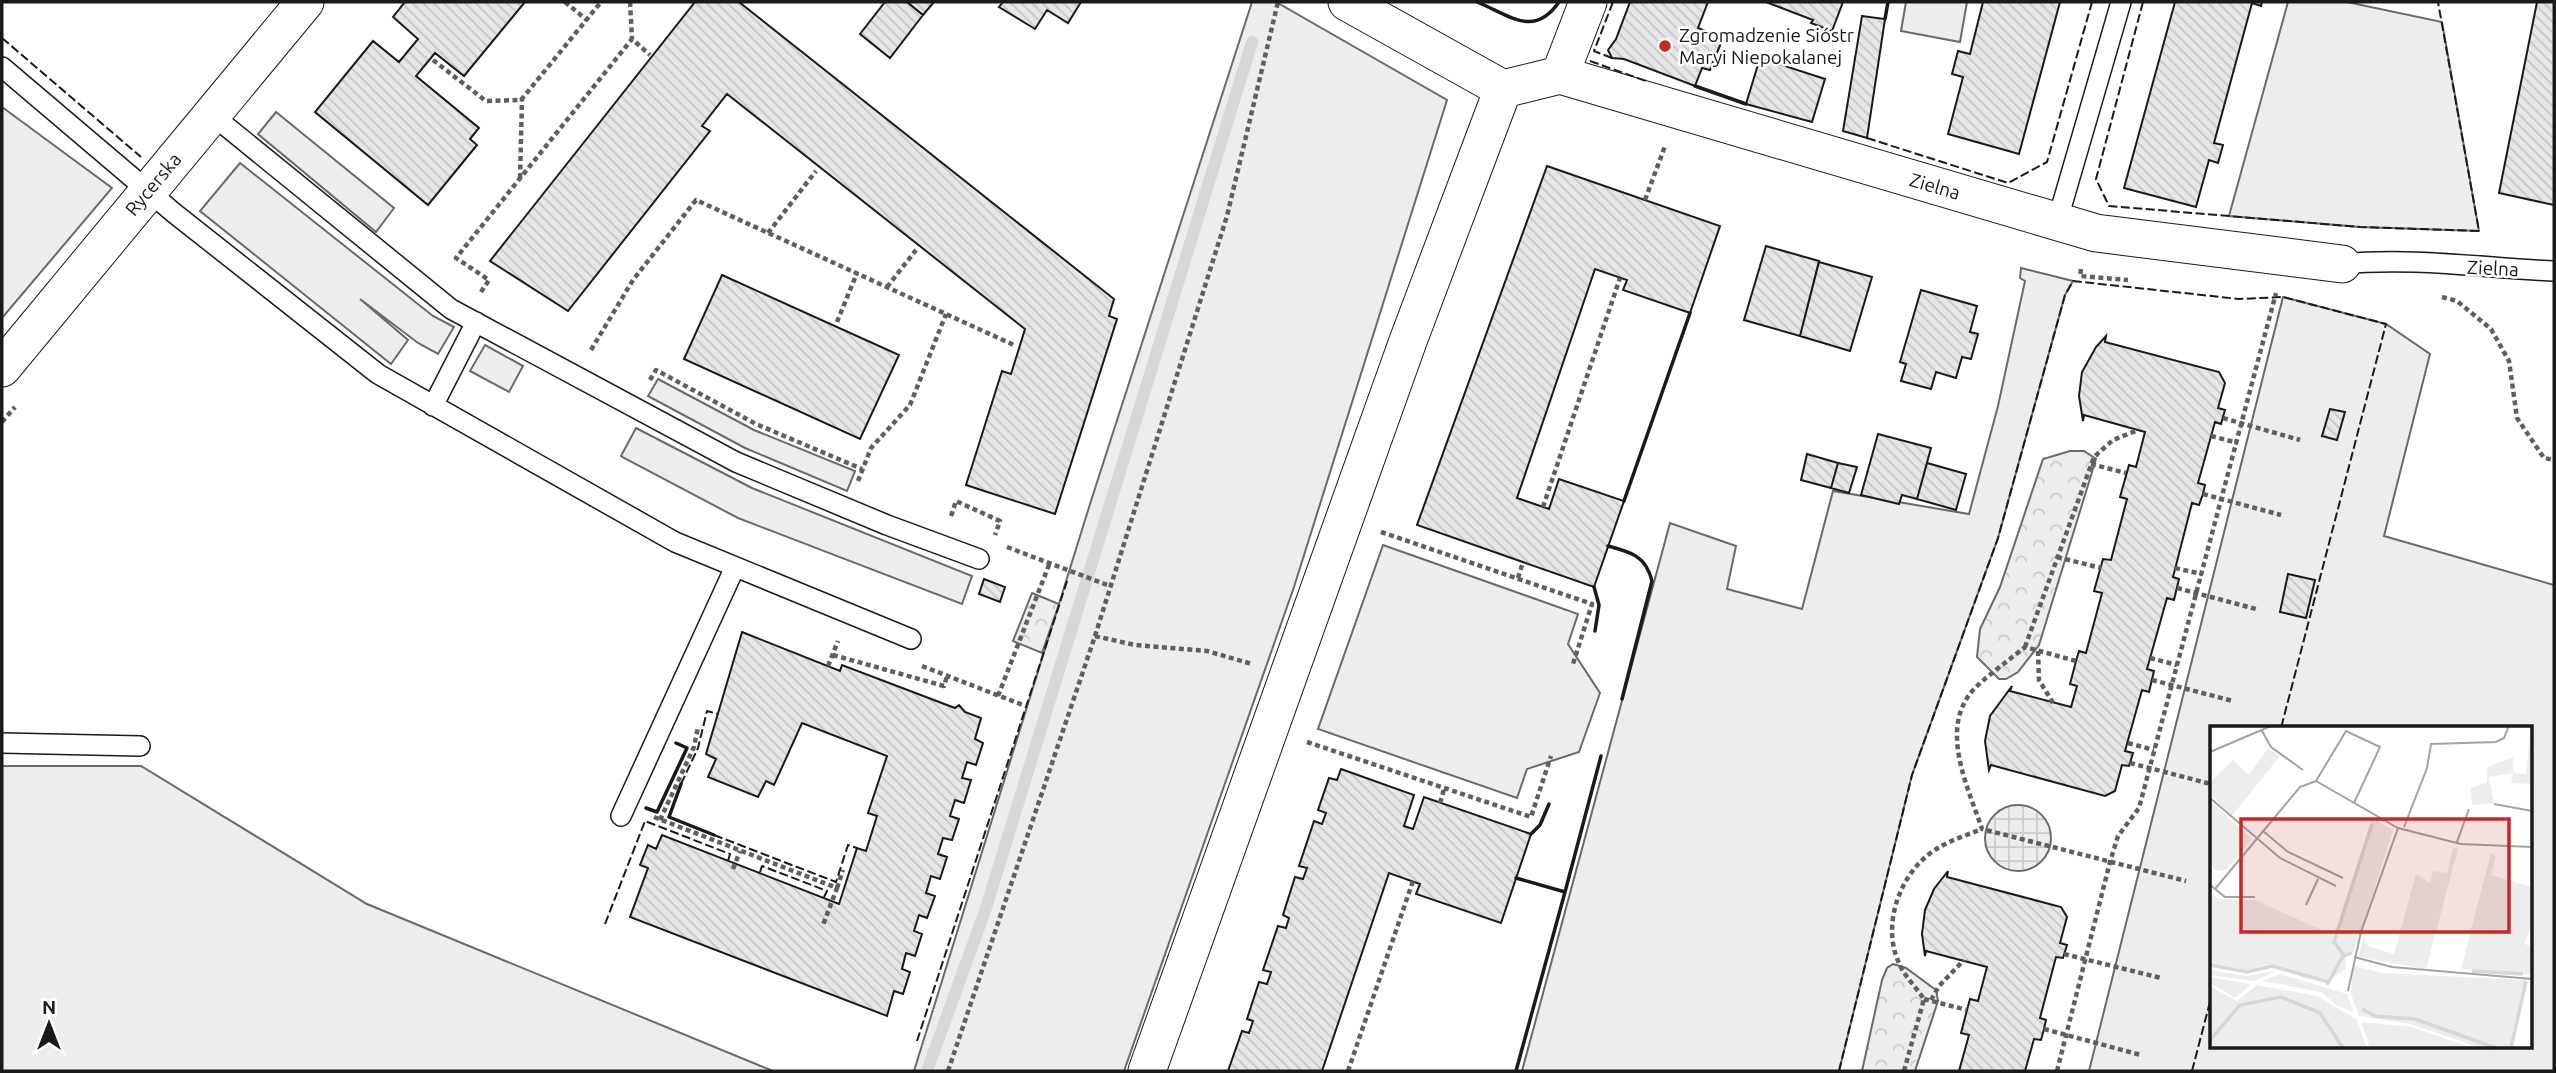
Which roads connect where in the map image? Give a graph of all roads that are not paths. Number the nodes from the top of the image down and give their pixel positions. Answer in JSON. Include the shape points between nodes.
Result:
{"nodes":[{"id":1,"x":305,"y":2,"type":"edge"},
{"id":2,"x":1347,"y":2,"type":"edge"},
{"id":3,"x":1588,"y":2,"type":"edge"},
{"id":4,"x":2121,"y":2,"type":"edge"},
{"id":5,"x":2,"y":67,"type":"edge"},
{"id":6,"x":1560,"y":75,"type":"junction"},
{"id":7,"x":1503,"y":89,"type":"junction"},
{"id":8,"x":211,"y":114,"type":"junction"},
{"id":9,"x":148,"y":190,"type":"junction"},
{"id":10,"x":2057,"y":222,"type":"junction"},
{"id":11,"x":2342,"y":264,"type":"joint"},
{"id":12,"x":2554,"y":271,"type":"edge"},
{"id":13,"x":475,"y":322,"type":"junction"},
{"id":14,"x":2,"y":368,"type":"edge"},
{"id":15,"x":433,"y":406,"type":"junction"},
{"id":16,"x":979,"y":559,"type":"dead end"},
{"id":17,"x":735,"y":567,"type":"junction"},
{"id":18,"x":911,"y":639,"type":"dead end"},
{"id":19,"x":2,"y":743,"type":"edge"},
{"id":20,"x":139,"y":746,"type":"dead end"},
{"id":21,"x":621,"y":816,"type":"dead end"},
{"id":22,"x":1147,"y":1071,"type":"edge"}],
"edges":[{"from":1,"to":8,"type":"street","name":"Rycerska"},
{"from":2,"to":7,"type":"street"},
{"from":3,"to":6,"type":"street"},
{"from":4,"to":10,"type":"lane"},
{"from":5,"to":9,"type":"lane"},
{"from":6,"to":7,"type":"street"},
{"from":6,"to":10,"type":"street","name":"Zielna"},
{"from":7,"to":22,"type":"street"},
{"from":8,"to":9,"type":"street","name":"Rycerska"},
{"from":8,"to":13,"type":"lane","via":[[400,271]]},
{"from":9,"to":14,"type":"street","name":"Rycerska"},
{"from":9,"to":15,"type":"lane","via":[[378,374]]},
{"from":10,"to":11,"type":"street","name":"Zielna","via":[[2096,233]]},
{"from":11,"to":12,"type":"lane","name":"Zielna","via":[[2390,259]]},
{"from":13,"to":15,"type":"lane"},
{"from":13,"to":16,"type":"lane","via":[[736,462]]},
{"from":15,"to":17,"type":"lane","via":[[675,542]]},
{"from":17,"to":18,"type":"lane"},
{"from":17,"to":21,"type":"lane"},
{"from":19,"to":20,"type":"lane"}]}
